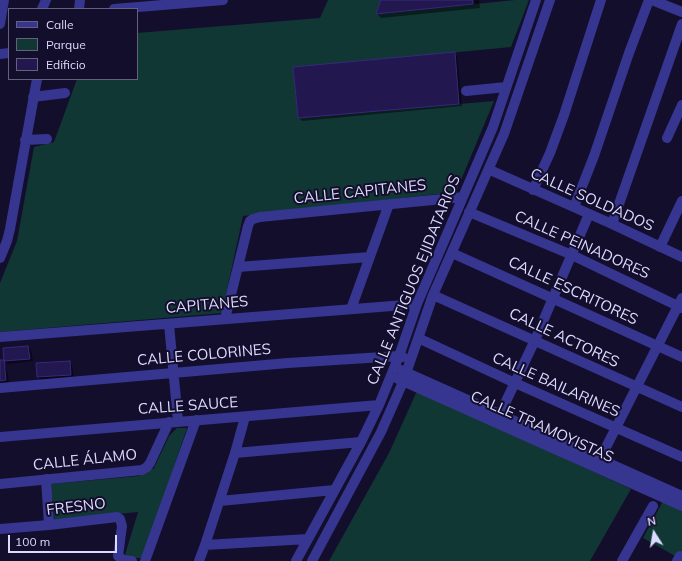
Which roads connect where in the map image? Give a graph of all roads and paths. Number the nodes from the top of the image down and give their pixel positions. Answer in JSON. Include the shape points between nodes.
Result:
{"nodes":[{"id":1,"x":4,"y":0,"type":"edge"},
{"id":2,"x":223,"y":0,"type":"edge"},
{"id":3,"x":536,"y":0,"type":"edge"},
{"id":4,"x":550,"y":0,"type":"edge"},
{"id":5,"x":601,"y":0,"type":"edge"},
{"id":6,"x":649,"y":0,"type":"edge"},
{"id":7,"x":652,"y":0,"type":"edge"},
{"id":8,"x":126,"y":8,"type":"edge"},
{"id":9,"x":682,"y":12,"type":"edge"},
{"id":10,"x":0,"y":24,"type":"edge"},
{"id":11,"x":682,"y":24,"type":"edge"},
{"id":12,"x":37,"y":80,"type":"edge"},
{"id":13,"x":506,"y":87,"type":"junction"},
{"id":14,"x":466,"y":91,"type":"dead end"},
{"id":15,"x":65,"y":93,"type":"dead end"},
{"id":16,"x":33,"y":97,"type":"junction"},
{"id":17,"x":682,"y":106,"type":"edge"},
{"id":18,"x":667,"y":138,"type":"dead end"},
{"id":19,"x":47,"y":139,"type":"dead end"},
{"id":20,"x":25,"y":140,"type":"junction"},
{"id":21,"x":490,"y":170,"type":"junction"},
{"id":22,"x":533,"y":190,"type":"junction"},
{"id":23,"x":463,"y":197,"type":"junction"},
{"id":24,"x":682,"y":201,"type":"edge"},
{"id":25,"x":389,"y":204,"type":"junction"},
{"id":26,"x":574,"y":207,"type":"junction"},
{"id":27,"x":469,"y":212,"type":"junction"},
{"id":28,"x":589,"y":214,"type":"junction"},
{"id":29,"x":612,"y":224,"type":"junction"},
{"id":30,"x":660,"y":247,"type":"junction"},
{"id":31,"x":452,"y":253,"type":"junction"},
{"id":32,"x":1,"y":254,"type":"edge"},
{"id":33,"x":572,"y":255,"type":"junction"},
{"id":34,"x":370,"y":257,"type":"junction"},
{"id":35,"x":682,"y":257,"type":"edge"},
{"id":36,"x":238,"y":267,"type":"junction"},
{"id":37,"x":434,"y":295,"type":"junction"},
{"id":38,"x":553,"y":298,"type":"junction"},
{"id":39,"x":417,"y":304,"type":"junction"},
{"id":40,"x":681,"y":304,"type":"edge"},
{"id":41,"x":351,"y":310,"type":"junction"},
{"id":42,"x":225,"y":319,"type":"junction"},
{"id":43,"x":169,"y":324,"type":"junction"},
{"id":44,"x":0,"y":336,"type":"edge"},
{"id":45,"x":418,"y":338,"type":"junction"},
{"id":46,"x":535,"y":340,"type":"junction"},
{"id":47,"x":657,"y":346,"type":"junction"},
{"id":48,"x":398,"y":356,"type":"junction"},
{"id":49,"x":682,"y":357,"type":"edge"},
{"id":50,"x":411,"y":359,"type":"junction"},
{"id":51,"x":393,"y":371,"type":"junction"},
{"id":52,"x":173,"y":374,"type":"junction"},
{"id":53,"x":405,"y":378,"type":"junction"},
{"id":54,"x":515,"y":383,"type":"junction"},
{"id":55,"x":636,"y":387,"type":"junction"},
{"id":56,"x":0,"y":388,"type":"edge"},
{"id":57,"x":379,"y":405,"type":"junction"},
{"id":58,"x":682,"y":408,"type":"edge"},
{"id":59,"x":500,"y":414,"type":"junction"},
{"id":60,"x":245,"y":416,"type":"junction"},
{"id":61,"x":196,"y":420,"type":"junction"},
{"id":62,"x":173,"y":422,"type":"junction"},
{"id":63,"x":616,"y":429,"type":"junction"},
{"id":64,"x":0,"y":437,"type":"edge"},
{"id":65,"x":361,"y":442,"type":"junction"},
{"id":66,"x":235,"y":453,"type":"junction"},
{"id":67,"x":682,"y":457,"type":"edge"},
{"id":68,"x":600,"y":459,"type":"junction"},
{"id":69,"x":46,"y":479,"type":"junction"},
{"id":70,"x":0,"y":484,"type":"edge"},
{"id":71,"x":334,"y":490,"type":"junction"},
{"id":72,"x":682,"y":496,"type":"edge"},
{"id":73,"x":220,"y":500,"type":"junction"},
{"id":74,"x":653,"y":506,"type":"dead end"},
{"id":75,"x":682,"y":506,"type":"edge"},
{"id":76,"x":49,"y":525,"type":"junction"},
{"id":77,"x":0,"y":529,"type":"edge"},
{"id":78,"x":308,"y":539,"type":"junction"},
{"id":79,"x":205,"y":545,"type":"junction"},
{"id":80,"x":132,"y":561,"type":"edge"},
{"id":81,"x":145,"y":561,"type":"edge"},
{"id":82,"x":199,"y":561,"type":"edge"},
{"id":83,"x":296,"y":561,"type":"edge"},
{"id":84,"x":312,"y":561,"type":"edge"},
{"id":85,"x":622,"y":561,"type":"edge"}],
"edges":[{"from":1,"to":10,"type":"street"},
{"from":2,"to":8,"type":"street"},
{"from":3,"to":13,"type":"street","name":"CALLE ANTIGUOS EJIDATARIOS"},
{"from":4,"to":21,"type":"street","name":"CALLE ANTIGUOS EJIDATARIOS"},
{"from":5,"to":22,"type":"street","via":[[564,115]]},
{"from":6,"to":26,"type":"street"},
{"from":7,"to":9,"type":"street"},
{"from":11,"to":29,"type":"street"},
{"from":12,"to":16,"type":"street"},
{"from":13,"to":14,"type":"street"},
{"from":13,"to":23,"type":"street","name":"CALLE ANTIGUOS EJIDATARIOS","via":[[493,128]]},
{"from":15,"to":16,"type":"street"},
{"from":16,"to":20,"type":"street"},
{"from":17,"to":18,"type":"street"},
{"from":19,"to":20,"type":"street"},
{"from":20,"to":32,"type":"street","via":[[10,229]]},
{"from":21,"to":22,"type":"street","name":"CALLE SOLDADOS"},
{"from":21,"to":27,"type":"street","name":"CALLE ANTIGUOS EJIDATARIOS"},
{"from":22,"to":26,"type":"street","name":"CALLE SOLDADOS"},
{"from":23,"to":25,"type":"street","name":"CALLE CAPITANES"},
{"from":23,"to":39,"type":"street","name":"CALLE ANTIGUOS EJIDATARIOS"},
{"from":24,"to":30,"type":"street"},
{"from":25,"to":34,"type":"street"},
{"from":25,"to":36,"type":"street","name":"CALLE CAPITANES","via":[[260,217],[250,221]]},
{"from":26,"to":28,"type":"street","name":"CALLE SOLDADOS"},
{"from":27,"to":31,"type":"street","name":"CALLE ANTIGUOS EJIDATARIOS"},
{"from":27,"to":33,"type":"street","name":"CALLE PEINADORES"},
{"from":28,"to":29,"type":"street","name":"CALLE SOLDADOS"},
{"from":28,"to":33,"type":"street"},
{"from":29,"to":30,"type":"street","name":"CALLE SOLDADOS"},
{"from":30,"to":35,"type":"street","name":"CALLE SOLDADOS"},
{"from":31,"to":37,"type":"street","name":"CALLE ANTIGUOS EJIDATARIOS"},
{"from":31,"to":38,"type":"street","name":"CALLE ESCRITORES"},
{"from":33,"to":38,"type":"street"},
{"from":33,"to":40,"type":"street","name":"CALLE PEINADORES"},
{"from":34,"to":36,"type":"street"},
{"from":34,"to":41,"type":"street"},
{"from":36,"to":42,"type":"street"},
{"from":37,"to":45,"type":"street","name":"CALLE ANTIGUOS EJIDATARIOS"},
{"from":37,"to":46,"type":"street","name":"CALLE ACTORES"},
{"from":38,"to":46,"type":"street"},
{"from":38,"to":47,"type":"street","name":"CALLE ESCRITORES"},
{"from":39,"to":41,"type":"street","name":"CAPITANES"},
{"from":39,"to":48,"type":"street","name":"CALLE ANTIGUOS EJIDATARIOS"},
{"from":40,"to":47,"type":"street"},
{"from":41,"to":42,"type":"street","name":"CAPITANES"},
{"from":42,"to":43,"type":"street","name":"CAPITANES"},
{"from":43,"to":44,"type":"street","name":"CAPITANES"},
{"from":43,"to":52,"type":"street"},
{"from":45,"to":50,"type":"street","name":"CALLE ANTIGUOS EJIDATARIOS"},
{"from":45,"to":54,"type":"street","name":"CALLE BAILARINES"},
{"from":46,"to":54,"type":"street"},
{"from":46,"to":55,"type":"street","name":"CALLE ACTORES"},
{"from":47,"to":49,"type":"street","name":"CALLE ESCRITORES"},
{"from":47,"to":55,"type":"street"},
{"from":48,"to":50,"type":"street","name":"CALLE COLORINES"},
{"from":48,"to":51,"type":"street","name":"CALLE ANTIGUOS EJIDATARIOS"},
{"from":48,"to":52,"type":"street","name":"CALLE COLORINES"},
{"from":50,"to":53,"type":"street","name":"CALLE ANTIGUOS EJIDATARIOS"},
{"from":51,"to":53,"type":"street","name":"CALLE TRAMOYISTAS"},
{"from":51,"to":57,"type":"street","name":"CALLE ANTIGUOS EJIDATARIOS"},
{"from":52,"to":56,"type":"street","name":"CALLE COLORINES"},
{"from":52,"to":62,"type":"street"},
{"from":53,"to":59,"type":"street","name":"CALLE TRAMOYISTAS"},
{"from":53,"to":75,"type":"street","name":"CALLE TRAMOYISTAS"},
{"from":53,"to":84,"type":"street","name":"CALLE ANTIGUOS EJIDATARIOS","via":[[381,432]]},
{"from":54,"to":59,"type":"street"},
{"from":54,"to":63,"type":"street","name":"CALLE BAILARINES"},
{"from":55,"to":58,"type":"street","name":"CALLE ACTORES"},
{"from":55,"to":63,"type":"street"},
{"from":57,"to":60,"type":"street","name":"CALLE SAUCE"},
{"from":57,"to":65,"type":"street","name":"CALLE ANTIGUOS EJIDATARIOS"},
{"from":59,"to":68,"type":"street","name":"CALLE TRAMOYISTAS"},
{"from":60,"to":61,"type":"street","name":"CALLE SAUCE"},
{"from":60,"to":66,"type":"street"},
{"from":61,"to":62,"type":"street","name":"CALLE SAUCE"},
{"from":61,"to":81,"type":"street"},
{"from":62,"to":64,"type":"street","name":"CALLE SAUCE"},
{"from":62,"to":69,"type":"street","name":"CALLE ÁLAMO","via":[[150,463],[142,470]]},
{"from":63,"to":67,"type":"street","name":"CALLE BAILARINES"},
{"from":63,"to":68,"type":"street"},
{"from":65,"to":66,"type":"street"},
{"from":65,"to":71,"type":"street","name":"CALLE ANTIGUOS EJIDATARIOS"},
{"from":66,"to":73,"type":"street"},
{"from":68,"to":72,"type":"street","name":"CALLE TRAMOYISTAS"},
{"from":69,"to":70,"type":"street","name":"CALLE ÁLAMO"},
{"from":69,"to":76,"type":"street"},
{"from":71,"to":73,"type":"street"},
{"from":71,"to":78,"type":"street","name":"CALLE ANTIGUOS EJIDATARIOS"},
{"from":73,"to":79,"type":"street"},
{"from":74,"to":85,"type":"street"},
{"from":76,"to":77,"type":"street","name":"FRESNO"},
{"from":76,"to":80,"type":"street","name":"FRESNO","via":[[117,517],[122,526],[118,553],[120,558]]},
{"from":78,"to":79,"type":"street"},
{"from":78,"to":83,"type":"street","name":"CALLE ANTIGUOS EJIDATARIOS"},
{"from":79,"to":82,"type":"street"}]}
